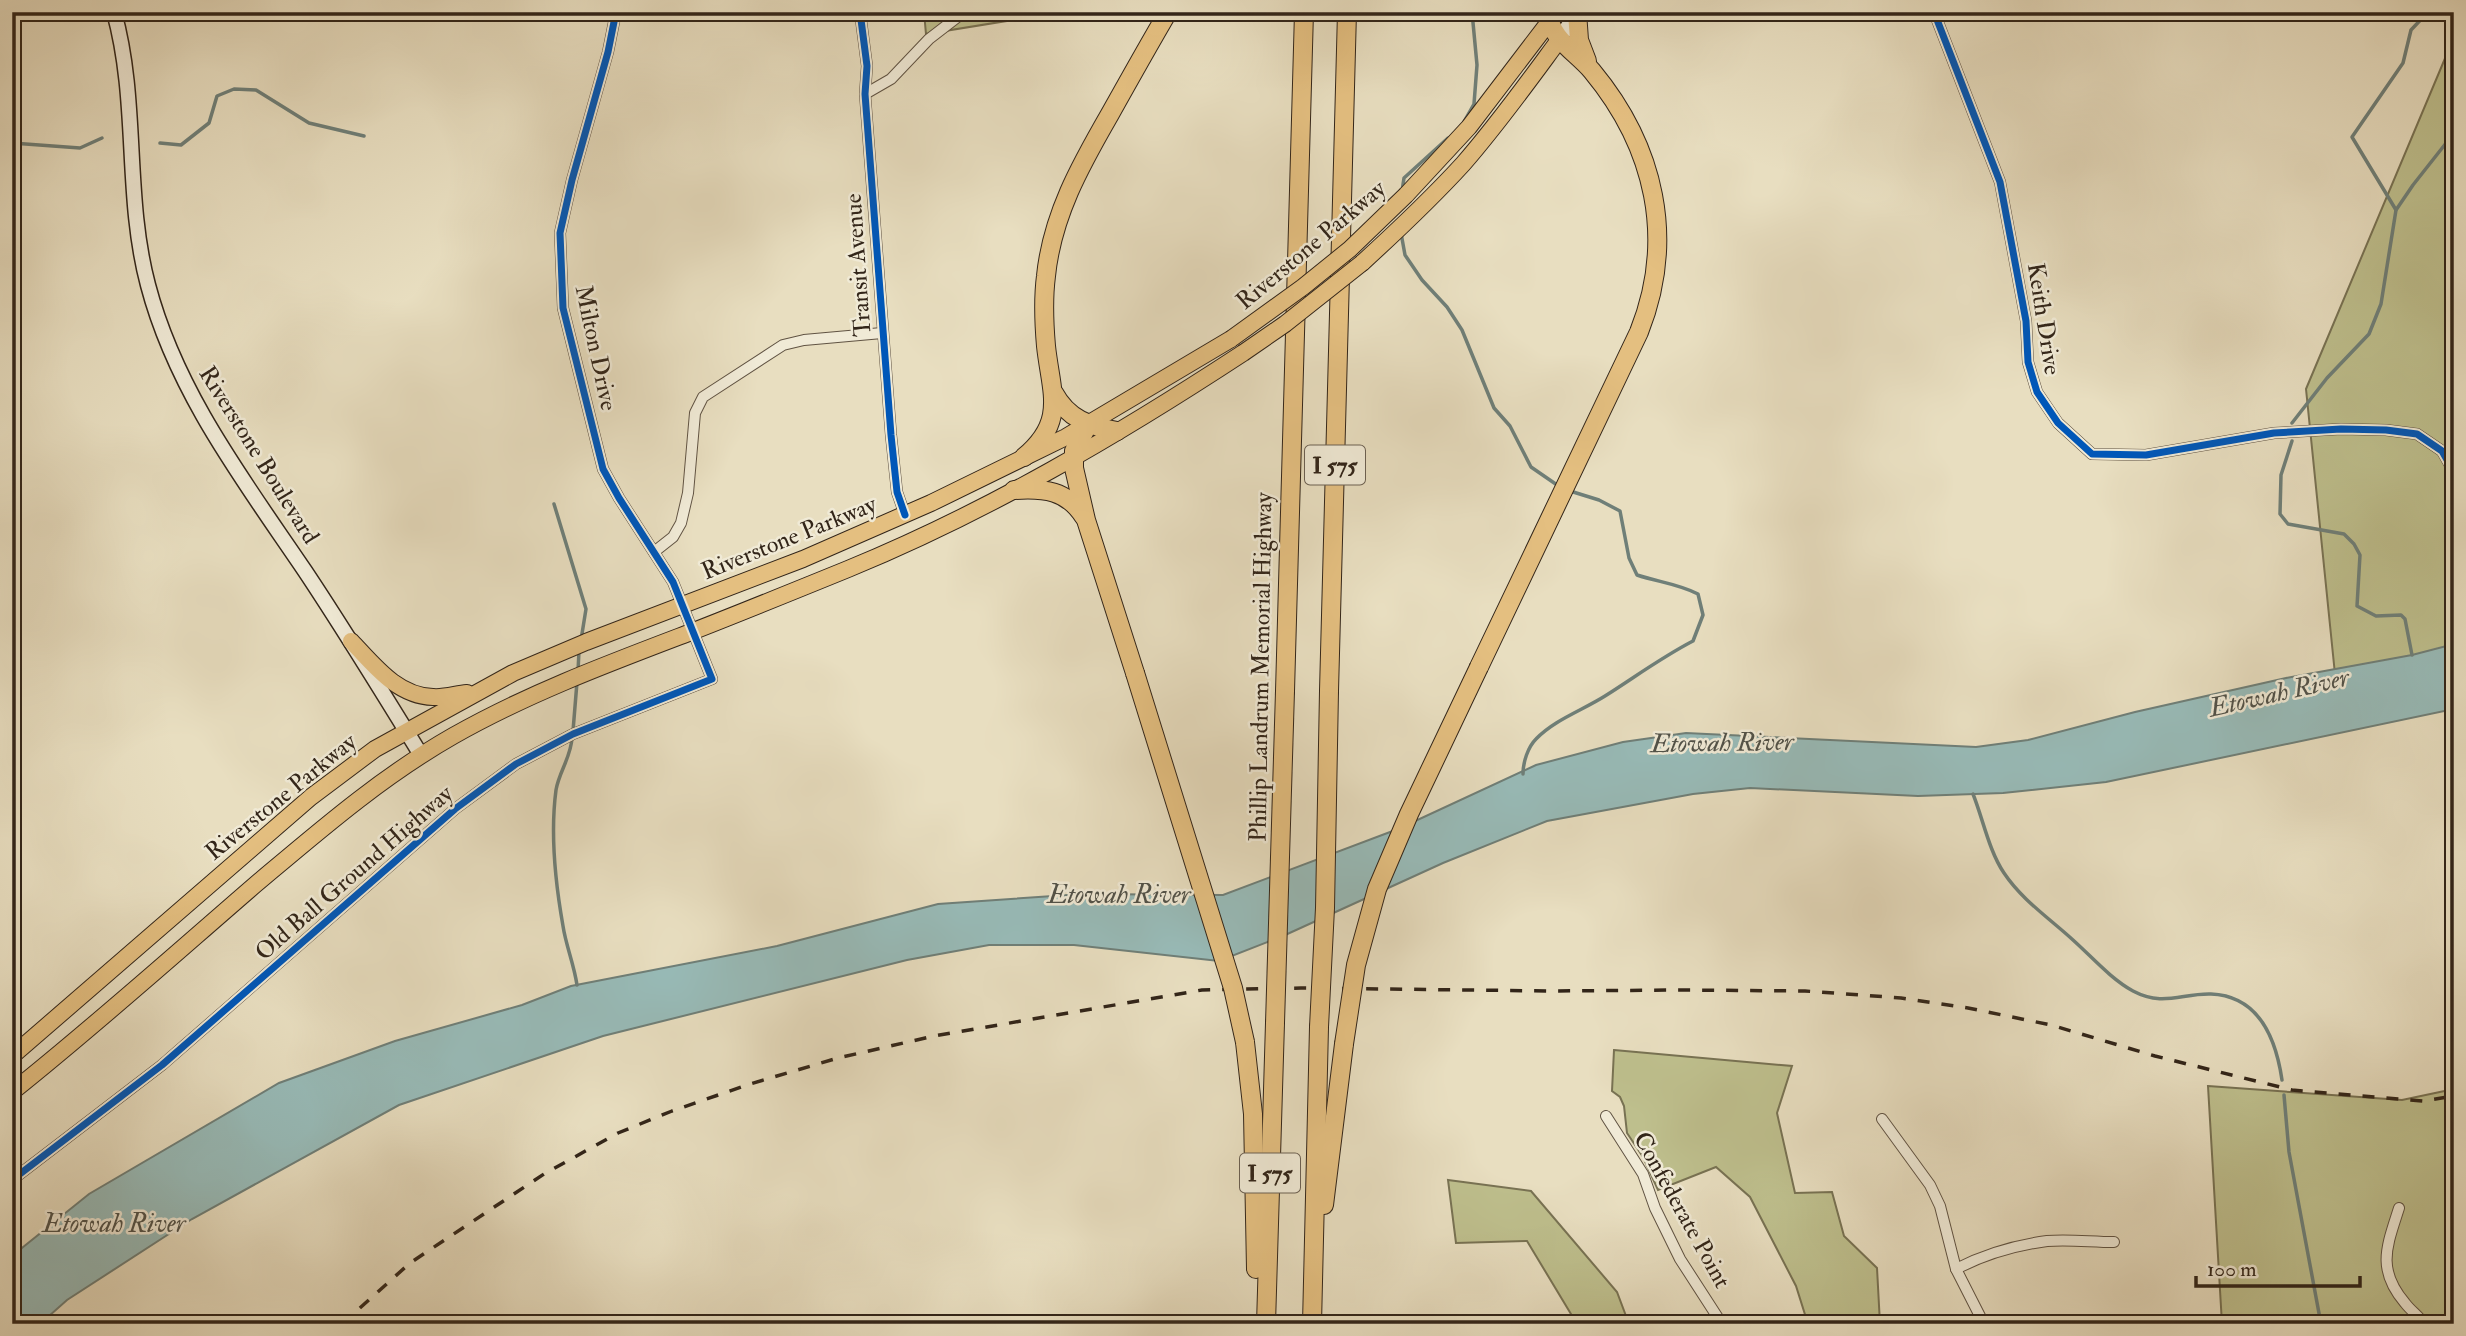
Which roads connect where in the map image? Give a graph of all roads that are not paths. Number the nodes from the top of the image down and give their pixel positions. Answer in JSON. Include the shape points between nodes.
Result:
{"nodes":[{"id":1,"x":114,"y":12,"type":"edge"},
{"id":2,"x":616,"y":12,"type":"edge"},
{"id":3,"x":860,"y":12,"type":"edge"},
{"id":4,"x":964,"y":12,"type":"edge"},
{"id":5,"x":1168,"y":12,"type":"edge"},
{"id":6,"x":1304,"y":12,"type":"edge"},
{"id":7,"x":1348,"y":12,"type":"edge"},
{"id":8,"x":1577,"y":12,"type":"edge"},
{"id":9,"x":1934,"y":12,"type":"edge"},
{"id":10,"x":1550,"y":15,"type":"edge"},
{"id":11,"x":1559,"y":40,"type":"junction"},
{"id":12,"x":1592,"y":71,"type":"junction"},
{"id":13,"x":865,"y":94,"type":"junction"},
{"id":14,"x":882,"y":333,"type":"junction"},
{"id":15,"x":1054,"y":393,"type":"junction"},
{"id":16,"x":1088,"y":425,"type":"junction"},
{"id":17,"x":1117,"y":431,"type":"junction"},
{"id":18,"x":1024,"y":457,"type":"junction"},
{"id":19,"x":1073,"y":457,"type":"junction"},
{"id":20,"x":2454,"y":472,"type":"edge"},
{"id":21,"x":1014,"y":490,"type":"junction"},
{"id":22,"x":905,"y":515,"type":"junction"},
{"id":23,"x":1086,"y":520,"type":"junction"},
{"id":24,"x":654,"y":552,"type":"junction"},
{"id":25,"x":682,"y":605,"type":"junction"},
{"id":26,"x":692,"y":632,"type":"junction"},
{"id":27,"x":351,"y":641,"type":"junction"},
{"id":28,"x":476,"y":692,"type":"junction"},
{"id":29,"x":406,"y":731,"type":"junction"},
{"id":30,"x":421,"y":755,"type":"junction"},
{"id":31,"x":12,"y":1056,"type":"edge"},
{"id":32,"x":12,"y":1092,"type":"edge"},
{"id":33,"x":1606,"y":1116,"type":"dead end"},
{"id":34,"x":1882,"y":1119,"type":"dead end"},
{"id":35,"x":12,"y":1180,"type":"edge"},
{"id":36,"x":2399,"y":1208,"type":"dead end"},
{"id":37,"x":2113,"y":1242,"type":"dead end"},
{"id":38,"x":1956,"y":1269,"type":"junction"},
{"id":39,"x":1312,"y":1299,"type":"junction"},
{"id":40,"x":1257,"y":1324,"type":"edge"},
{"id":41,"x":1266,"y":1324,"type":"edge"},
{"id":42,"x":1312,"y":1324,"type":"edge"},
{"id":43,"x":1723,"y":1324,"type":"edge"},
{"id":44,"x":1984,"y":1324,"type":"edge"},
{"id":45,"x":2424,"y":1324,"type":"edge"}],
"edges":[{"from":1,"to":27,"type":"main road","name":"Riverstone Boulevard","via":[[129,85],[136,225],[158,317],[201,413]]},
{"from":2,"to":24,"type":"street","name":"Milton Drive","via":[[560,233],[564,307],[603,469]]},
{"from":3,"to":13,"type":"street","name":"Transit Avenue","via":[[867,66]]},
{"from":4,"to":13,"type":"street","via":[[929,39],[891,79]]},
{"from":5,"to":15,"type":"highway","via":[[1080,167],[1060,214],[1044,295]]},
{"from":6,"to":41,"type":"highway","name":"Phillip Landrum Memorial Highway","number":"I 575","bridge":true},
{"from":7,"to":39,"type":"highway","number":"I 575","bridge":true},
{"from":8,"to":11,"type":"main road"},
{"from":8,"to":12,"type":"highway","via":[[1579,40]]},
{"from":9,"to":20,"type":"street","name":"Keith Drive","via":[[2000,182],[2026,321],[2028,362],[2037,392],[2058,423],[2092,454],[2146,455],[2274,433],[2386,430],[2417,434],[2442,452]]},
{"from":10,"to":11,"type":"highway"},
{"from":10,"to":16,"type":"main road","name":"Riverstone Parkway","bridge":true,"via":[[1469,127],[1350,249],[1231,339]]},
{"from":11,"to":12,"type":"highway"},
{"from":11,"to":17,"type":"main road","name":"Riverstone Parkway","bridge":true,"via":[[1464,163],[1362,262],[1243,353]]},
{"from":12,"to":39,"type":"highway","bridge":true,"via":[[1627,121],[1642,153],[1653,190],[1658,243],[1655,279],[1644,318],[1377,889],[1356,965]]},
{"from":13,"to":14,"type":"street","name":"Transit Avenue"},
{"from":14,"to":22,"type":"street","name":"Transit Avenue","via":[[897,492]]},
{"from":14,"to":24,"type":"street","via":[[783,345],[703,397],[695,413],[687,498],[677,531]]},
{"from":15,"to":16,"type":"highway","via":[[1069,415]]},
{"from":15,"to":18,"type":"highway","via":[[1050,427]]},
{"from":16,"to":17,"type":"highway"},
{"from":16,"to":18,"type":"main road","name":"Riverstone Parkway"},
{"from":16,"to":19,"type":"highway"},
{"from":17,"to":19,"type":"main road","name":"Riverstone Parkway"},
{"from":18,"to":22,"type":"main road","name":"Riverstone Parkway"},
{"from":19,"to":21,"type":"main road","name":"Riverstone Parkway"},
{"from":19,"to":23,"type":"highway"},
{"from":21,"to":23,"type":"highway","via":[[1055,491],[1072,502]]},
{"from":21,"to":26,"type":"main road","name":"Riverstone Parkway","via":[[853,567]]},
{"from":22,"to":25,"type":"main road","name":"Riverstone Parkway"},
{"from":23,"to":40,"type":"highway","bridge":true,"via":[[1225,960],[1245,1042],[1253,1115]]},
{"from":24,"to":25,"type":"street","name":"Milton Drive"},
{"from":25,"to":26,"type":"street","name":"Milton Drive"},
{"from":25,"to":28,"type":"main road","name":"Riverstone Parkway","via":[[553,655]]},
{"from":26,"to":30,"type":"main road","name":"Riverstone Parkway","via":[[564,681]]},
{"from":26,"to":35,"type":"street","name":"Old Ball Ground Highway","via":[[712,679],[573,734],[516,764],[455,809],[162,1065]]},
{"from":27,"to":28,"type":"main road","via":[[396,686],[412,694],[433,697]]},
{"from":27,"to":29,"type":"main road","name":"Riverstone Boulevard"},
{"from":28,"to":29,"type":"main road","name":"Riverstone Parkway"},
{"from":29,"to":30,"type":"main road","name":"Riverstone Boulevard"},
{"from":29,"to":31,"type":"main road","name":"Riverstone Parkway","via":[[311,797]]},
{"from":30,"to":32,"type":"main road","name":"Riverstone Parkway","via":[[316,833]]},
{"from":33,"to":43,"type":"street","name":"Confederate Point","via":[[1643,1174],[1680,1259]]},
{"from":34,"to":38,"type":"street","via":[[1930,1185]]},
{"from":36,"to":45,"type":"street","via":[[2385,1253],[2391,1282]]},
{"from":37,"to":38,"type":"street","via":[[2046,1241]]},
{"from":38,"to":44,"type":"street"},
{"from":39,"to":42,"type":"highway","number":"I 575"}]}
